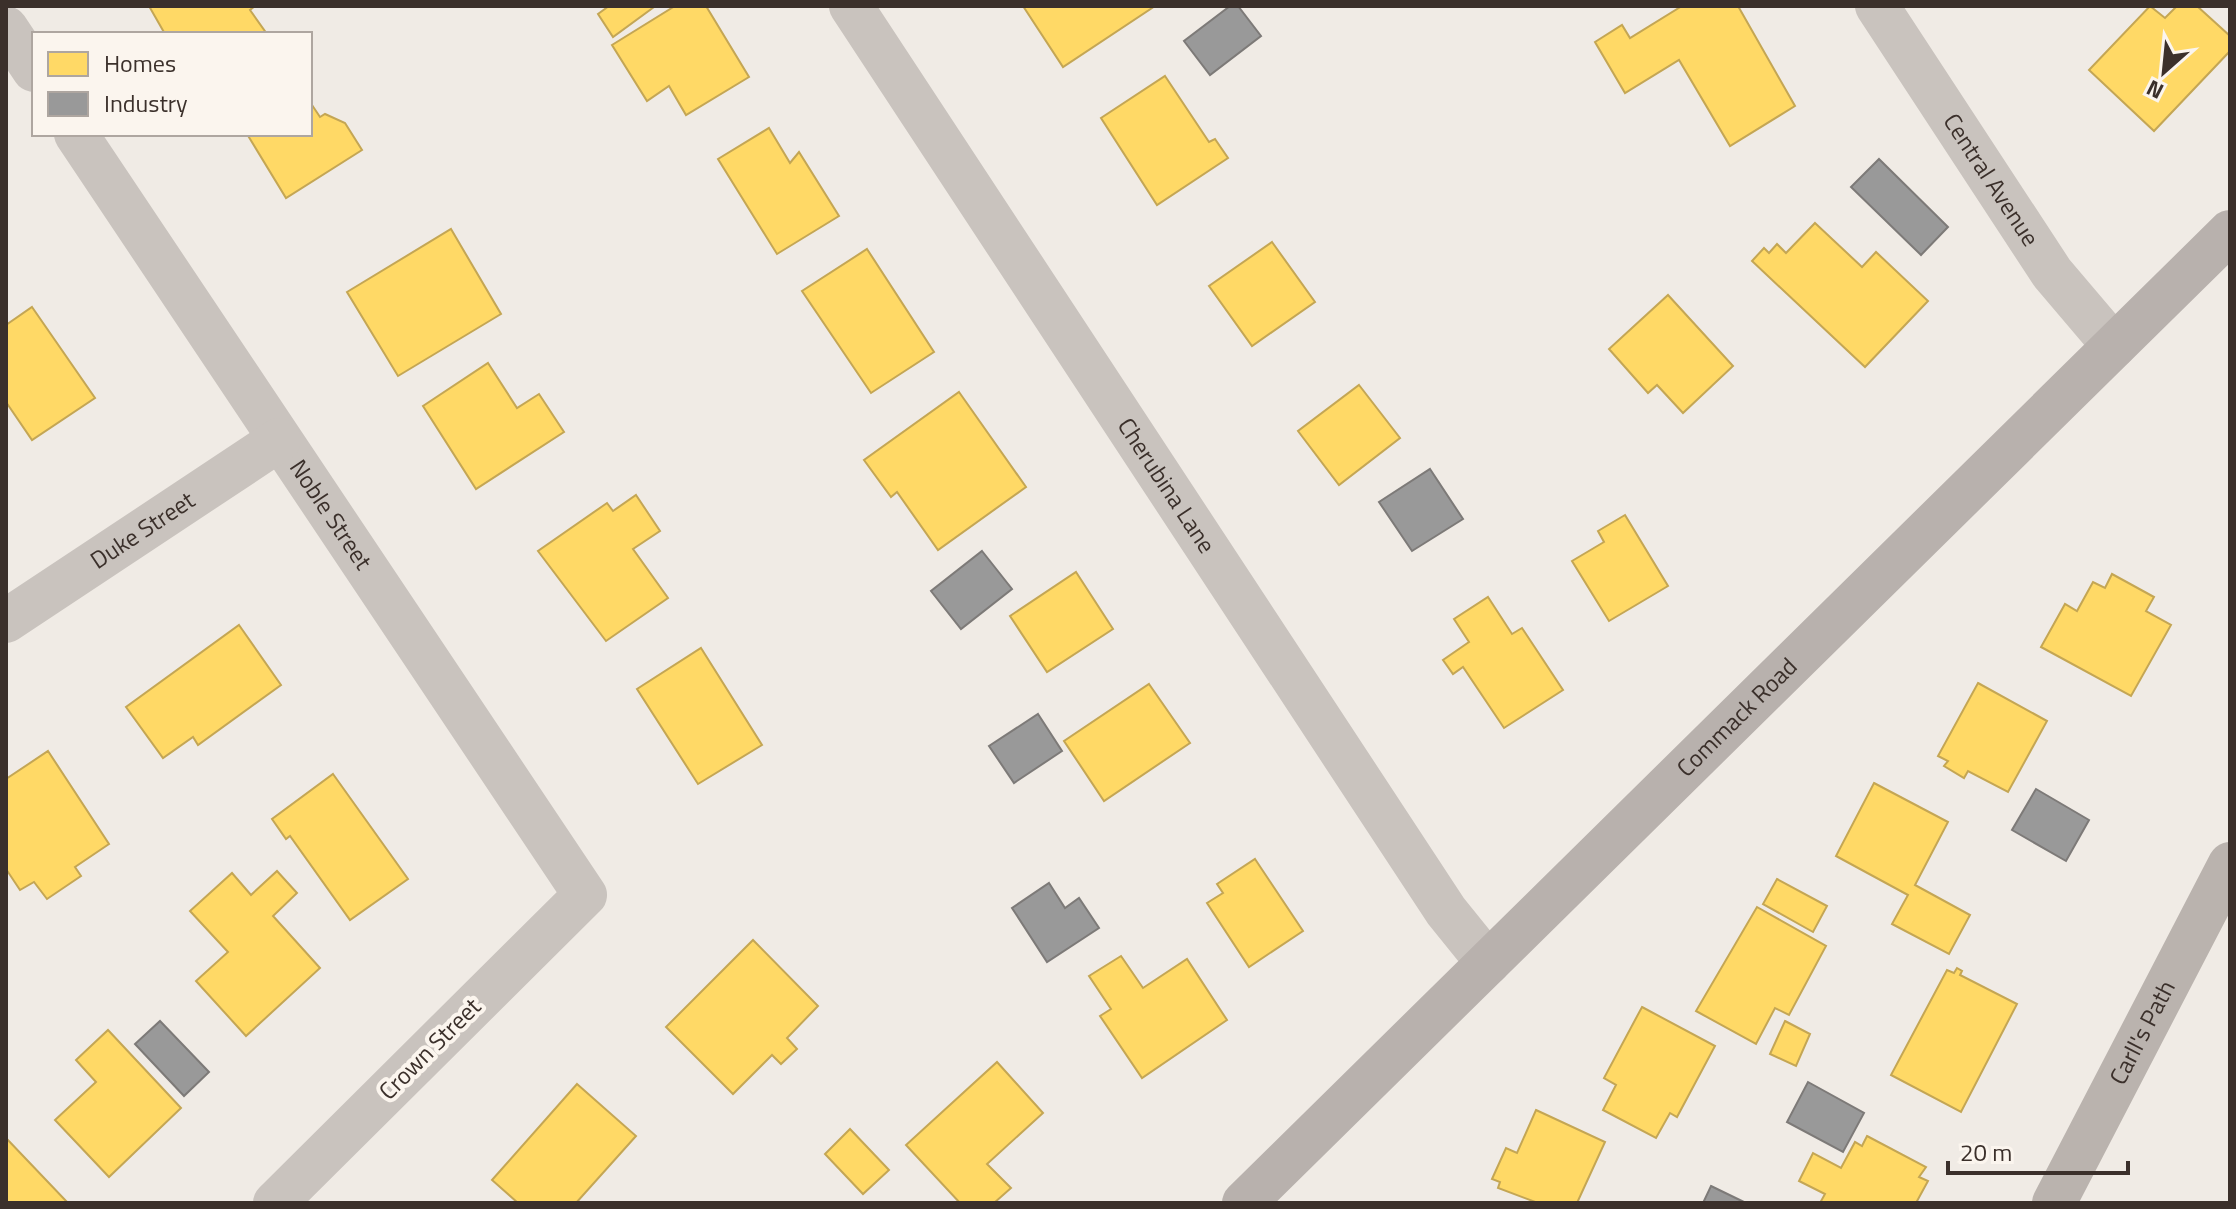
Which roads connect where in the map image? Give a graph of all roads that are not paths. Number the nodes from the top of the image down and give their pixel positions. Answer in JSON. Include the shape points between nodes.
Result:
{"nodes":[{"id":1,"x":851,"y":6,"type":"edge"},
{"id":2,"x":1877,"y":6,"type":"edge"},
{"id":3,"x":6,"y":28,"type":"edge"},
{"id":4,"x":32,"y":67,"type":"edge"},
{"id":5,"x":77,"y":136,"type":"edge"},
{"id":6,"x":2230,"y":232,"type":"edge"},
{"id":7,"x":2114,"y":346,"type":"junction"},
{"id":8,"x":279,"y":440,"type":"junction"},
{"id":9,"x":6,"y":621,"type":"edge"},
{"id":10,"x":2230,"y":864,"type":"edge"},
{"id":11,"x":585,"y":895,"type":"joint"},
{"id":12,"x":1488,"y":963,"type":"junction"},
{"id":13,"x":275,"y":1203,"type":"edge"},
{"id":14,"x":1244,"y":1203,"type":"edge"},
{"id":15,"x":2054,"y":1203,"type":"edge"}],
"edges":[{"from":1,"to":12,"type":"street","name":"Cherubina Lane","via":[[1446,911]]},
{"from":2,"to":7,"type":"street","name":"Central Avenue","via":[[2052,273]]},
{"from":3,"to":4,"type":"street"},
{"from":5,"to":8,"type":"street","name":"Noble Street"},
{"from":6,"to":7,"type":"main road","name":"Commack Road"},
{"from":7,"to":12,"type":"main road","name":"Commack Road"},
{"from":8,"to":9,"type":"street","name":"Duke Street"},
{"from":8,"to":11,"type":"street","name":"Noble Street"},
{"from":10,"to":15,"type":"street","name":"Carll's Path"},
{"from":11,"to":13,"type":"street","name":"Crown Street"},
{"from":12,"to":14,"type":"main road","name":"Commack Road"}]}
